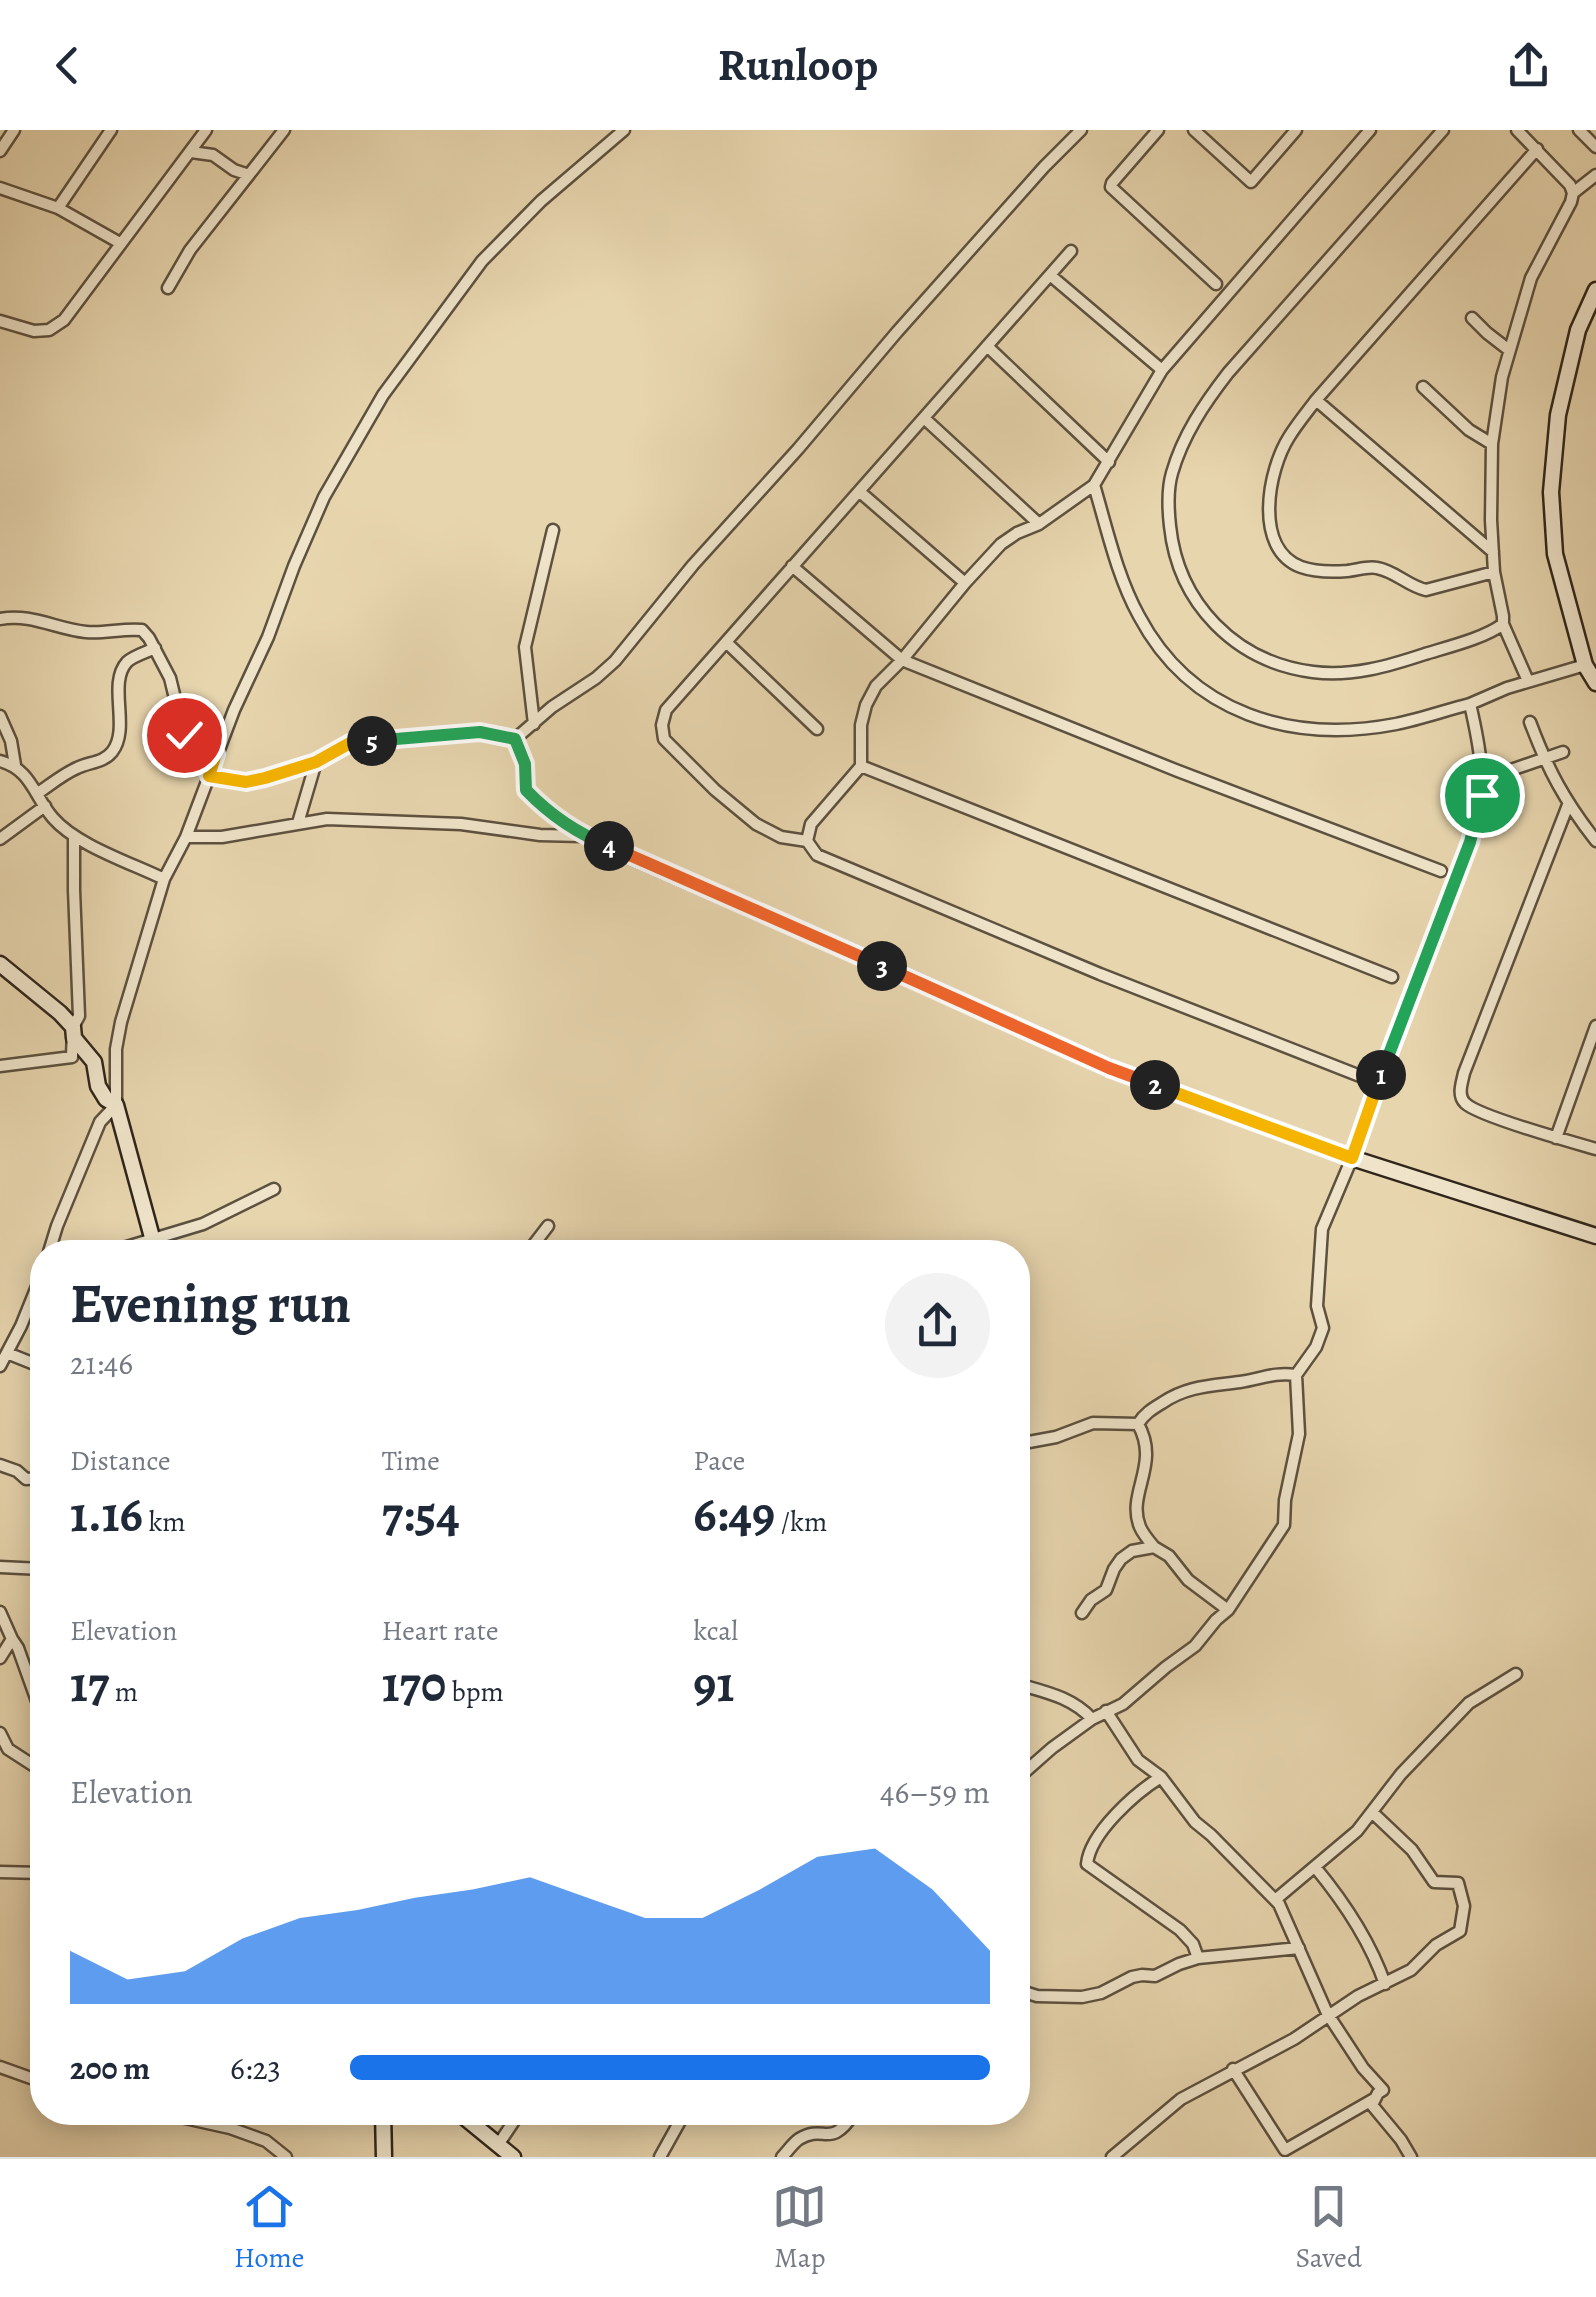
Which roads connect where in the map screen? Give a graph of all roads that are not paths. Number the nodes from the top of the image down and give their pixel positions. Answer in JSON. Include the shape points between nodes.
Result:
{"nodes":[{"id":1,"x":14,"y":130,"type":"edge"},
{"id":2,"x":112,"y":130,"type":"edge"},
{"id":3,"x":206,"y":130,"type":"edge"},
{"id":4,"x":284,"y":130,"type":"edge"},
{"id":5,"x":624,"y":130,"type":"edge"},
{"id":6,"x":1081,"y":130,"type":"edge"},
{"id":7,"x":1158,"y":130,"type":"edge"},
{"id":8,"x":1194,"y":130,"type":"edge"},
{"id":9,"x":1296,"y":130,"type":"edge"},
{"id":10,"x":1370,"y":130,"type":"edge"},
{"id":11,"x":1443,"y":130,"type":"edge"},
{"id":12,"x":1517,"y":130,"type":"edge"},
{"id":13,"x":1579,"y":130,"type":"edge"},
{"id":14,"x":1596,"y":147,"type":"edge"},
{"id":15,"x":1537,"y":149,"type":"junction"},
{"id":16,"x":0,"y":151,"type":"edge"},
{"id":17,"x":191,"y":152,"type":"junction"},
{"id":18,"x":249,"y":175,"type":"junction"},
{"id":19,"x":1596,"y":175,"type":"edge"},
{"id":20,"x":0,"y":188,"type":"edge"},
{"id":21,"x":1573,"y":193,"type":"junction"},
{"id":22,"x":58,"y":208,"type":"junction"},
{"id":23,"x":120,"y":243,"type":"junction"},
{"id":24,"x":1071,"y":251,"type":"dead end"},
{"id":25,"x":1050,"y":275,"type":"junction"},
{"id":26,"x":1216,"y":284,"type":"dead end"},
{"id":27,"x":168,"y":288,"type":"dead end"},
{"id":28,"x":1596,"y":290,"type":"edge"},
{"id":29,"x":1472,"y":318,"type":"dead end"},
{"id":30,"x":0,"y":320,"type":"edge"},
{"id":31,"x":987,"y":346,"type":"junction"},
{"id":32,"x":1509,"y":350,"type":"junction"},
{"id":33,"x":1162,"y":370,"type":"junction"},
{"id":34,"x":1423,"y":387,"type":"dead end"},
{"id":35,"x":1316,"y":400,"type":"junction"},
{"id":36,"x":924,"y":418,"type":"junction"},
{"id":37,"x":1492,"y":444,"type":"junction"},
{"id":38,"x":1109,"y":462,"type":"junction"},
{"id":39,"x":1094,"y":486,"type":"junction"},
{"id":40,"x":860,"y":492,"type":"junction"},
{"id":41,"x":1039,"y":524,"type":"junction"},
{"id":42,"x":552,"y":530,"type":"dead end"},
{"id":43,"x":1493,"y":552,"type":"junction"},
{"id":44,"x":792,"y":566,"type":"junction"},
{"id":45,"x":1494,"y":572,"type":"junction"},
{"id":46,"x":965,"y":583,"type":"junction"},
{"id":47,"x":0,"y":620,"type":"edge"},
{"id":48,"x":1503,"y":624,"type":"junction"},
{"id":49,"x":726,"y":642,"type":"junction"},
{"id":50,"x":155,"y":648,"type":"junction"},
{"id":51,"x":902,"y":660,"type":"junction"},
{"id":52,"x":1584,"y":666,"type":"junction"},
{"id":53,"x":1528,"y":681,"type":"junction"},
{"id":54,"x":1596,"y":683,"type":"edge"},
{"id":55,"x":1470,"y":704,"type":"junction"},
{"id":56,"x":0,"y":716,"type":"edge"},
{"id":57,"x":1530,"y":722,"type":"dead end"},
{"id":58,"x":534,"y":724,"type":"junction"},
{"id":59,"x":817,"y":730,"type":"dead end"},
{"id":60,"x":515,"y":739,"type":"junction"},
{"id":61,"x":1563,"y":752,"type":"dead end"},
{"id":62,"x":216,"y":754,"type":"junction"},
{"id":63,"x":1544,"y":759,"type":"junction"},
{"id":64,"x":0,"y":761,"type":"edge"},
{"id":65,"x":316,"y":762,"type":"junction"},
{"id":66,"x":14,"y":765,"type":"junction"},
{"id":67,"x":862,"y":766,"type":"junction"},
{"id":68,"x":209,"y":776,"type":"junction"},
{"id":69,"x":1482,"y":780,"type":"junction"},
{"id":70,"x":38,"y":793,"type":"junction"},
{"id":71,"x":1568,"y":805,"type":"junction"},
{"id":72,"x":45,"y":806,"type":"junction"},
{"id":73,"x":298,"y":823,"type":"junction"},
{"id":74,"x":584,"y":836,"type":"junction"},
{"id":75,"x":186,"y":837,"type":"junction"},
{"id":76,"x":74,"y":838,"type":"junction"},
{"id":77,"x":0,"y":839,"type":"edge"},
{"id":78,"x":807,"y":841,"type":"junction"},
{"id":79,"x":1596,"y":841,"type":"edge"},
{"id":80,"x":610,"y":846,"type":"joint"},
{"id":81,"x":1441,"y":871,"type":"dead end"},
{"id":82,"x":164,"y":879,"type":"junction"},
{"id":83,"x":0,"y":964,"type":"edge"},
{"id":84,"x":1392,"y":976,"type":"dead end"},
{"id":85,"x":1596,"y":1026,"type":"edge"},
{"id":86,"x":72,"y":1027,"type":"junction"},
{"id":87,"x":1593,"y":1044,"type":"edge"},
{"id":88,"x":0,"y":1066,"type":"edge"},
{"id":89,"x":1360,"y":1076,"type":"dead end"},
{"id":90,"x":116,"y":1105,"type":"junction"},
{"id":91,"x":1556,"y":1138,"type":"junction"},
{"id":92,"x":1596,"y":1149,"type":"edge"},
{"id":93,"x":1352,"y":1158,"type":"junction"},
{"id":94,"x":274,"y":1189,"type":"dead end"},
{"id":95,"x":548,"y":1226,"type":"dead end"},
{"id":96,"x":1596,"y":1236,"type":"edge"},
{"id":97,"x":53,"y":1240,"type":"edge"},
{"id":98,"x":152,"y":1240,"type":"edge"},
{"id":99,"x":167,"y":1240,"type":"edge"},
{"id":100,"x":537,"y":1240,"type":"edge"},
{"id":101,"x":30,"y":1301,"type":"edge"},
{"id":102,"x":6,"y":1353,"type":"junction"},
{"id":103,"x":30,"y":1363,"type":"edge"},
{"id":104,"x":0,"y":1366,"type":"edge"},
{"id":105,"x":1296,"y":1375,"type":"junction"},
{"id":106,"x":1138,"y":1424,"type":"junction"},
{"id":107,"x":1030,"y":1442,"type":"edge"},
{"id":108,"x":0,"y":1465,"type":"edge"},
{"id":109,"x":30,"y":1479,"type":"edge"},
{"id":110,"x":1154,"y":1547,"type":"junction"},
{"id":111,"x":0,"y":1566,"type":"edge"},
{"id":112,"x":30,"y":1567,"type":"edge"},
{"id":113,"x":1228,"y":1610,"type":"junction"},
{"id":114,"x":0,"y":1612,"type":"edge"},
{"id":115,"x":1082,"y":1613,"type":"dead end"},
{"id":116,"x":12,"y":1640,"type":"junction"},
{"id":117,"x":0,"y":1658,"type":"edge"},
{"id":118,"x":27,"y":1674,"type":"junction"},
{"id":119,"x":1516,"y":1674,"type":"dead end"},
{"id":120,"x":30,"y":1675,"type":"edge"},
{"id":121,"x":30,"y":1682,"type":"edge"},
{"id":122,"x":1030,"y":1687,"type":"edge"},
{"id":123,"x":1106,"y":1711,"type":"junction"},
{"id":124,"x":1092,"y":1719,"type":"junction"},
{"id":125,"x":0,"y":1733,"type":"edge"},
{"id":126,"x":30,"y":1763,"type":"edge"},
{"id":127,"x":1030,"y":1767,"type":"edge"},
{"id":128,"x":1160,"y":1777,"type":"junction"},
{"id":129,"x":1373,"y":1813,"type":"junction"},
{"id":130,"x":1315,"y":1867,"type":"junction"},
{"id":131,"x":0,"y":1872,"type":"edge"},
{"id":132,"x":30,"y":1872,"type":"edge"},
{"id":133,"x":1274,"y":1900,"type":"junction"},
{"id":134,"x":1300,"y":1948,"type":"junction"},
{"id":135,"x":1198,"y":1958,"type":"junction"},
{"id":136,"x":1386,"y":1984,"type":"junction"},
{"id":137,"x":1030,"y":1994,"type":"edge"},
{"id":138,"x":1330,"y":2016,"type":"junction"},
{"id":139,"x":0,"y":2067,"type":"edge"},
{"id":140,"x":1234,"y":2070,"type":"junction"},
{"id":141,"x":30,"y":2078,"type":"edge"},
{"id":142,"x":1375,"y":2098,"type":"junction"},
{"id":143,"x":216,"y":2125,"type":"edge"},
{"id":144,"x":383,"y":2125,"type":"edge"},
{"id":145,"x":473,"y":2125,"type":"edge"},
{"id":146,"x":512,"y":2125,"type":"edge"},
{"id":147,"x":677,"y":2125,"type":"edge"},
{"id":148,"x":846,"y":2125,"type":"edge"},
{"id":149,"x":498,"y":2146,"type":"junction"},
{"id":150,"x":1280,"y":2154,"type":"edge"},
{"id":151,"x":286,"y":2157,"type":"edge"},
{"id":152,"x":384,"y":2157,"type":"edge"},
{"id":153,"x":513,"y":2157,"type":"edge"},
{"id":154,"x":660,"y":2157,"type":"edge"},
{"id":155,"x":782,"y":2157,"type":"edge"},
{"id":156,"x":1112,"y":2157,"type":"edge"},
{"id":157,"x":1411,"y":2157,"type":"edge"}],
"edges":[{"from":1,"to":16,"type":"street"},
{"from":2,"to":22,"type":"street"},
{"from":3,"to":17,"type":"street"},
{"from":4,"to":18,"type":"street"},
{"from":5,"to":62,"type":"street","via":[[482,262],[383,395],[324,497]]},
{"from":6,"to":58,"type":"street","via":[[909,318],[615,661]]},
{"from":7,"to":26,"type":"street","via":[[1111,188]]},
{"from":8,"to":9,"type":"street","via":[[1251,182]]},
{"from":10,"to":33,"type":"street"},
{"from":11,"to":48,"type":"street","via":[[1203,405],[1172,474],[1170,531],[1176,563],[1199,607],[1236,641],[1276,664],[1317,673],[1361,672]]},
{"from":12,"to":15,"type":"street"},
{"from":13,"to":14,"type":"street"},
{"from":15,"to":21,"type":"street"},
{"from":15,"to":35,"type":"street"},
{"from":17,"to":18,"type":"street","via":[[213,155]]},
{"from":17,"to":23,"type":"street"},
{"from":18,"to":27,"type":"street"},
{"from":19,"to":21,"type":"street"},
{"from":20,"to":22,"type":"street"},
{"from":21,"to":32,"type":"street","via":[[1531,278]]},
{"from":22,"to":23,"type":"street"},
{"from":23,"to":30,"type":"street","via":[[64,320],[49,330]]},
{"from":24,"to":25,"type":"street"},
{"from":25,"to":31,"type":"street"},
{"from":25,"to":33,"type":"street"},
{"from":28,"to":52,"type":"main road","via":[[1578,330],[1562,398],[1551,492],[1555,554]]},
{"from":29,"to":32,"type":"street"},
{"from":31,"to":36,"type":"street"},
{"from":31,"to":38,"type":"street"},
{"from":32,"to":37,"type":"street"},
{"from":33,"to":38,"type":"street"},
{"from":34,"to":37,"type":"street"},
{"from":35,"to":43,"type":"street"},
{"from":35,"to":45,"type":"street","via":[[1287,439],[1270,491],[1272,532],[1289,560],[1330,571],[1374,567],[1426,590]]},
{"from":36,"to":40,"type":"street"},
{"from":36,"to":41,"type":"street"},
{"from":37,"to":43,"type":"street"},
{"from":38,"to":39,"type":"street"},
{"from":39,"to":41,"type":"street"},
{"from":39,"to":55,"type":"street","via":[[1138,615],[1170,661],[1214,699],[1274,724],[1334,730],[1396,724]]},
{"from":40,"to":44,"type":"street"},
{"from":40,"to":46,"type":"street"},
{"from":41,"to":46,"type":"street","via":[[1001,544]]},
{"from":42,"to":58,"type":"street","via":[[525,648]]},
{"from":43,"to":45,"type":"street"},
{"from":44,"to":49,"type":"street"},
{"from":44,"to":51,"type":"street"},
{"from":45,"to":48,"type":"street"},
{"from":46,"to":51,"type":"street"},
{"from":47,"to":50,"type":"street","via":[[36,618],[86,632],[142,630]]},
{"from":48,"to":53,"type":"street"},
{"from":49,"to":59,"type":"street"},
{"from":49,"to":78,"type":"street","via":[[666,710],[664,740],[756,824]]},
{"from":50,"to":62,"type":"street","via":[[184,735]]},
{"from":50,"to":70,"type":"street","via":[[128,661],[122,672],[114,750]]},
{"from":51,"to":67,"type":"street","via":[[866,706]]},
{"from":51,"to":81,"type":"street"},
{"from":52,"to":53,"type":"street"},
{"from":52,"to":54,"type":"main road"},
{"from":53,"to":55,"type":"street"},
{"from":55,"to":69,"type":"street"},
{"from":56,"to":66,"type":"street"},
{"from":57,"to":63,"type":"street"},
{"from":58,"to":60,"type":"street"},
{"from":60,"to":65,"type":"street","via":[[480,732],[350,743]]},
{"from":60,"to":74,"type":"street","via":[[526,790]]},
{"from":61,"to":63,"type":"street"},
{"from":62,"to":68,"type":"street"},
{"from":63,"to":69,"type":"street"},
{"from":63,"to":71,"type":"street"},
{"from":64,"to":66,"type":"street"},
{"from":65,"to":68,"type":"street","via":[[246,782]]},
{"from":65,"to":73,"type":"street"},
{"from":66,"to":70,"type":"street"},
{"from":67,"to":78,"type":"street","via":[[812,824]]},
{"from":67,"to":84,"type":"street"},
{"from":68,"to":75,"type":"street"},
{"from":69,"to":93,"type":"street","via":[[1470,842]]},
{"from":70,"to":72,"type":"street"},
{"from":71,"to":79,"type":"street"},
{"from":71,"to":91,"type":"street","via":[[1460,1090],[1478,1110]]},
{"from":72,"to":76,"type":"street"},
{"from":72,"to":77,"type":"street"},
{"from":73,"to":74,"type":"street","via":[[460,824]]},
{"from":73,"to":75,"type":"street"},
{"from":74,"to":80,"type":"street"},
{"from":75,"to":82,"type":"street"},
{"from":76,"to":82,"type":"street"},
{"from":76,"to":86,"type":"street","via":[[79,1016]]},
{"from":78,"to":89,"type":"street","via":[[817,855]]},
{"from":80,"to":93,"type":"main road","via":[[1109,1068]]},
{"from":82,"to":90,"type":"street","via":[[116,1048]]},
{"from":83,"to":86,"type":"main road"},
{"from":85,"to":87,"type":"street"},
{"from":86,"to":88,"type":"street","via":[[72,1057]]},
{"from":86,"to":90,"type":"main road","via":[[94,1062],[98,1086]]},
{"from":87,"to":91,"type":"street"},
{"from":90,"to":97,"type":"street","via":[[100,1122]]},
{"from":90,"to":98,"type":"main road"},
{"from":91,"to":92,"type":"street"},
{"from":93,"to":96,"type":"main road"},
{"from":93,"to":105,"type":"street","via":[[1322,1229],[1316,1306],[1323,1328]]},
{"from":94,"to":99,"type":"street"},
{"from":95,"to":100,"type":"street"},
{"from":101,"to":102,"type":"street"},
{"from":102,"to":103,"type":"street"},
{"from":102,"to":104,"type":"street"},
{"from":105,"to":106,"type":"street","via":[[1186,1390]]},
{"from":105,"to":113,"type":"street","via":[[1299,1434],[1284,1525]]},
{"from":106,"to":107,"type":"street","via":[[1093,1423]]},
{"from":106,"to":110,"type":"street","via":[[1148,1449],[1137,1515]]},
{"from":108,"to":109,"type":"street"},
{"from":110,"to":113,"type":"street"},
{"from":110,"to":115,"type":"street","via":[[1122,1559],[1106,1590]]},
{"from":111,"to":112,"type":"street"},
{"from":113,"to":123,"type":"street","via":[[1186,1654]]},
{"from":114,"to":116,"type":"street"},
{"from":116,"to":117,"type":"street"},
{"from":116,"to":118,"type":"street"},
{"from":118,"to":120,"type":"street"},
{"from":118,"to":121,"type":"street"},
{"from":119,"to":129,"type":"street","via":[[1469,1703]]},
{"from":122,"to":124,"type":"street","via":[[1082,1708]]},
{"from":123,"to":124,"type":"street"},
{"from":123,"to":128,"type":"street","via":[[1138,1760]]},
{"from":124,"to":127,"type":"street"},
{"from":125,"to":126,"type":"street","via":[[8,1749]]},
{"from":128,"to":133,"type":"street","via":[[1194,1822]]},
{"from":128,"to":135,"type":"street","via":[[1106,1826],[1087,1864],[1180,1930]]},
{"from":129,"to":130,"type":"street"},
{"from":129,"to":136,"type":"street","via":[[1434,1882],[1458,1883],[1464,1906],[1460,1931]]},
{"from":130,"to":133,"type":"street"},
{"from":130,"to":136,"type":"street","via":[[1360,1930]]},
{"from":131,"to":132,"type":"street"},
{"from":133,"to":134,"type":"street"},
{"from":134,"to":135,"type":"street"},
{"from":134,"to":138,"type":"street"},
{"from":135,"to":137,"type":"street","via":[[1154,1976],[1132,1977],[1101,1994]]},
{"from":136,"to":138,"type":"street"},
{"from":138,"to":140,"type":"street"},
{"from":138,"to":142,"type":"street","via":[[1383,2090]]},
{"from":139,"to":141,"type":"street"},
{"from":140,"to":150,"type":"street"},
{"from":140,"to":156,"type":"street","via":[[1167,2109]]},
{"from":142,"to":150,"type":"street"},
{"from":142,"to":157,"type":"street","via":[[1372,2105]]},
{"from":143,"to":151,"type":"street","via":[[266,2141]]},
{"from":144,"to":152,"type":"main road"},
{"from":145,"to":149,"type":"main road"},
{"from":146,"to":149,"type":"street"},
{"from":147,"to":154,"type":"street"},
{"from":148,"to":155,"type":"street","via":[[834,2135],[799,2140]]},
{"from":149,"to":153,"type":"main road"}]}
